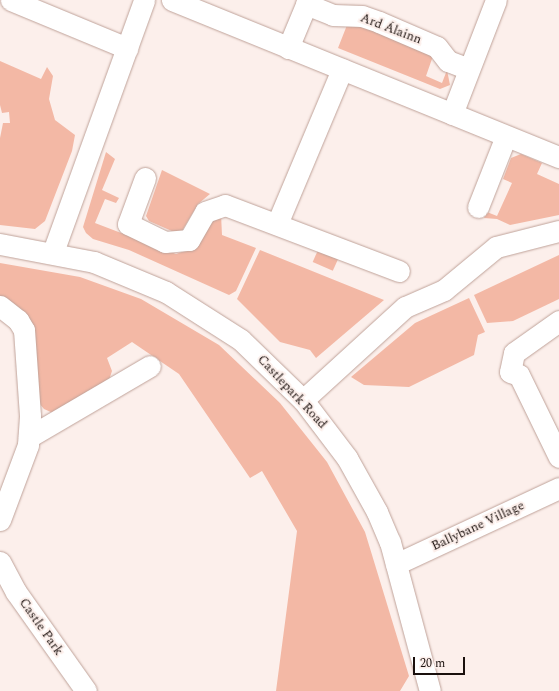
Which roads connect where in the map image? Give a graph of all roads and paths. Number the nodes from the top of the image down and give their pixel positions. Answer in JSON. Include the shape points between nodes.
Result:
{"nodes":[{"id":1,"x":11,"y":0,"type":"edge"},
{"id":2,"x":144,"y":0,"type":"edge"},
{"id":3,"x":172,"y":0,"type":"edge"},
{"id":4,"x":496,"y":0,"type":"edge"},
{"id":5,"x":307,"y":2,"type":"edge"},
{"id":6,"x":127,"y":48,"type":"junction"},
{"id":7,"x":288,"y":48,"type":"junction"},
{"id":8,"x":342,"y":69,"type":"junction"},
{"id":9,"x":469,"y":69,"type":"junction"},
{"id":10,"x":452,"y":114,"type":"junction"},
{"id":11,"x":506,"y":136,"type":"junction"},
{"id":12,"x":559,"y":157,"type":"edge"},
{"id":13,"x":145,"y":178,"type":"dead end"},
{"id":14,"x":478,"y":207,"type":"dead end"},
{"id":15,"x":277,"y":224,"type":"junction"},
{"id":16,"x":559,"y":231,"type":"edge"},
{"id":17,"x":0,"y":244,"type":"edge"},
{"id":18,"x":53,"y":252,"type":"junction"},
{"id":19,"x":399,"y":271,"type":"dead end"},
{"id":20,"x":0,"y":306,"type":"edge"},
{"id":21,"x":559,"y":321,"type":"edge"},
{"id":22,"x":150,"y":366,"type":"dead end"},
{"id":23,"x":303,"y":400,"type":"junction"},
{"id":24,"x":29,"y":437,"type":"junction"},
{"id":25,"x":559,"y":457,"type":"edge"},
{"id":26,"x":559,"y":488,"type":"edge"},
{"id":27,"x":6,"y":490,"type":"edge"},
{"id":28,"x":0,"y":520,"type":"edge"},
{"id":29,"x":0,"y":562,"type":"edge"},
{"id":30,"x":396,"y":564,"type":"junction"},
{"id":31,"x":86,"y":691,"type":"edge"},
{"id":32,"x":430,"y":691,"type":"edge"}],
"edges":[{"from":1,"to":6,"type":"street"},
{"from":2,"to":6,"type":"street"},
{"from":3,"to":7,"type":"street"},
{"from":4,"to":9,"type":"street"},
{"from":5,"to":7,"type":"street","name":"Ard Álainn"},
{"from":5,"to":9,"type":"street","name":"Ard Álainn","via":[[334,14],[362,16],[379,22],[437,47],[448,61]]},
{"from":6,"to":18,"type":"street"},
{"from":7,"to":8,"type":"street"},
{"from":8,"to":10,"type":"street"},
{"from":8,"to":15,"type":"street"},
{"from":9,"to":10,"type":"street"},
{"from":10,"to":11,"type":"street"},
{"from":11,"to":12,"type":"street"},
{"from":11,"to":14,"type":"street"},
{"from":13,"to":15,"type":"street","via":[[128,224],[165,242],[189,240],[205,212],[225,205]]},
{"from":15,"to":19,"type":"street"},
{"from":16,"to":23,"type":"street","via":[[496,247],[444,290],[405,307]]},
{"from":17,"to":18,"type":"street","name":"Castlepark Road"},
{"from":18,"to":23,"type":"street","name":"Castlepark Road","via":[[120,271],[204,314],[241,340]]},
{"from":20,"to":24,"type":"street","via":[[18,320],[26,338]]},
{"from":21,"to":25,"type":"street","via":[[514,353],[510,372],[518,375]]},
{"from":22,"to":24,"type":"street"},
{"from":23,"to":30,"type":"street","name":"Castlepark Road","via":[[329,432],[362,483]]},
{"from":24,"to":27,"type":"street"},
{"from":26,"to":30,"type":"street","name":"Ballybane Village"},
{"from":27,"to":28,"type":"street"},
{"from":29,"to":31,"type":"street","name":"Castle Park","via":[[16,592]]},
{"from":30,"to":32,"type":"street","name":"Castlepark Road"}]}
